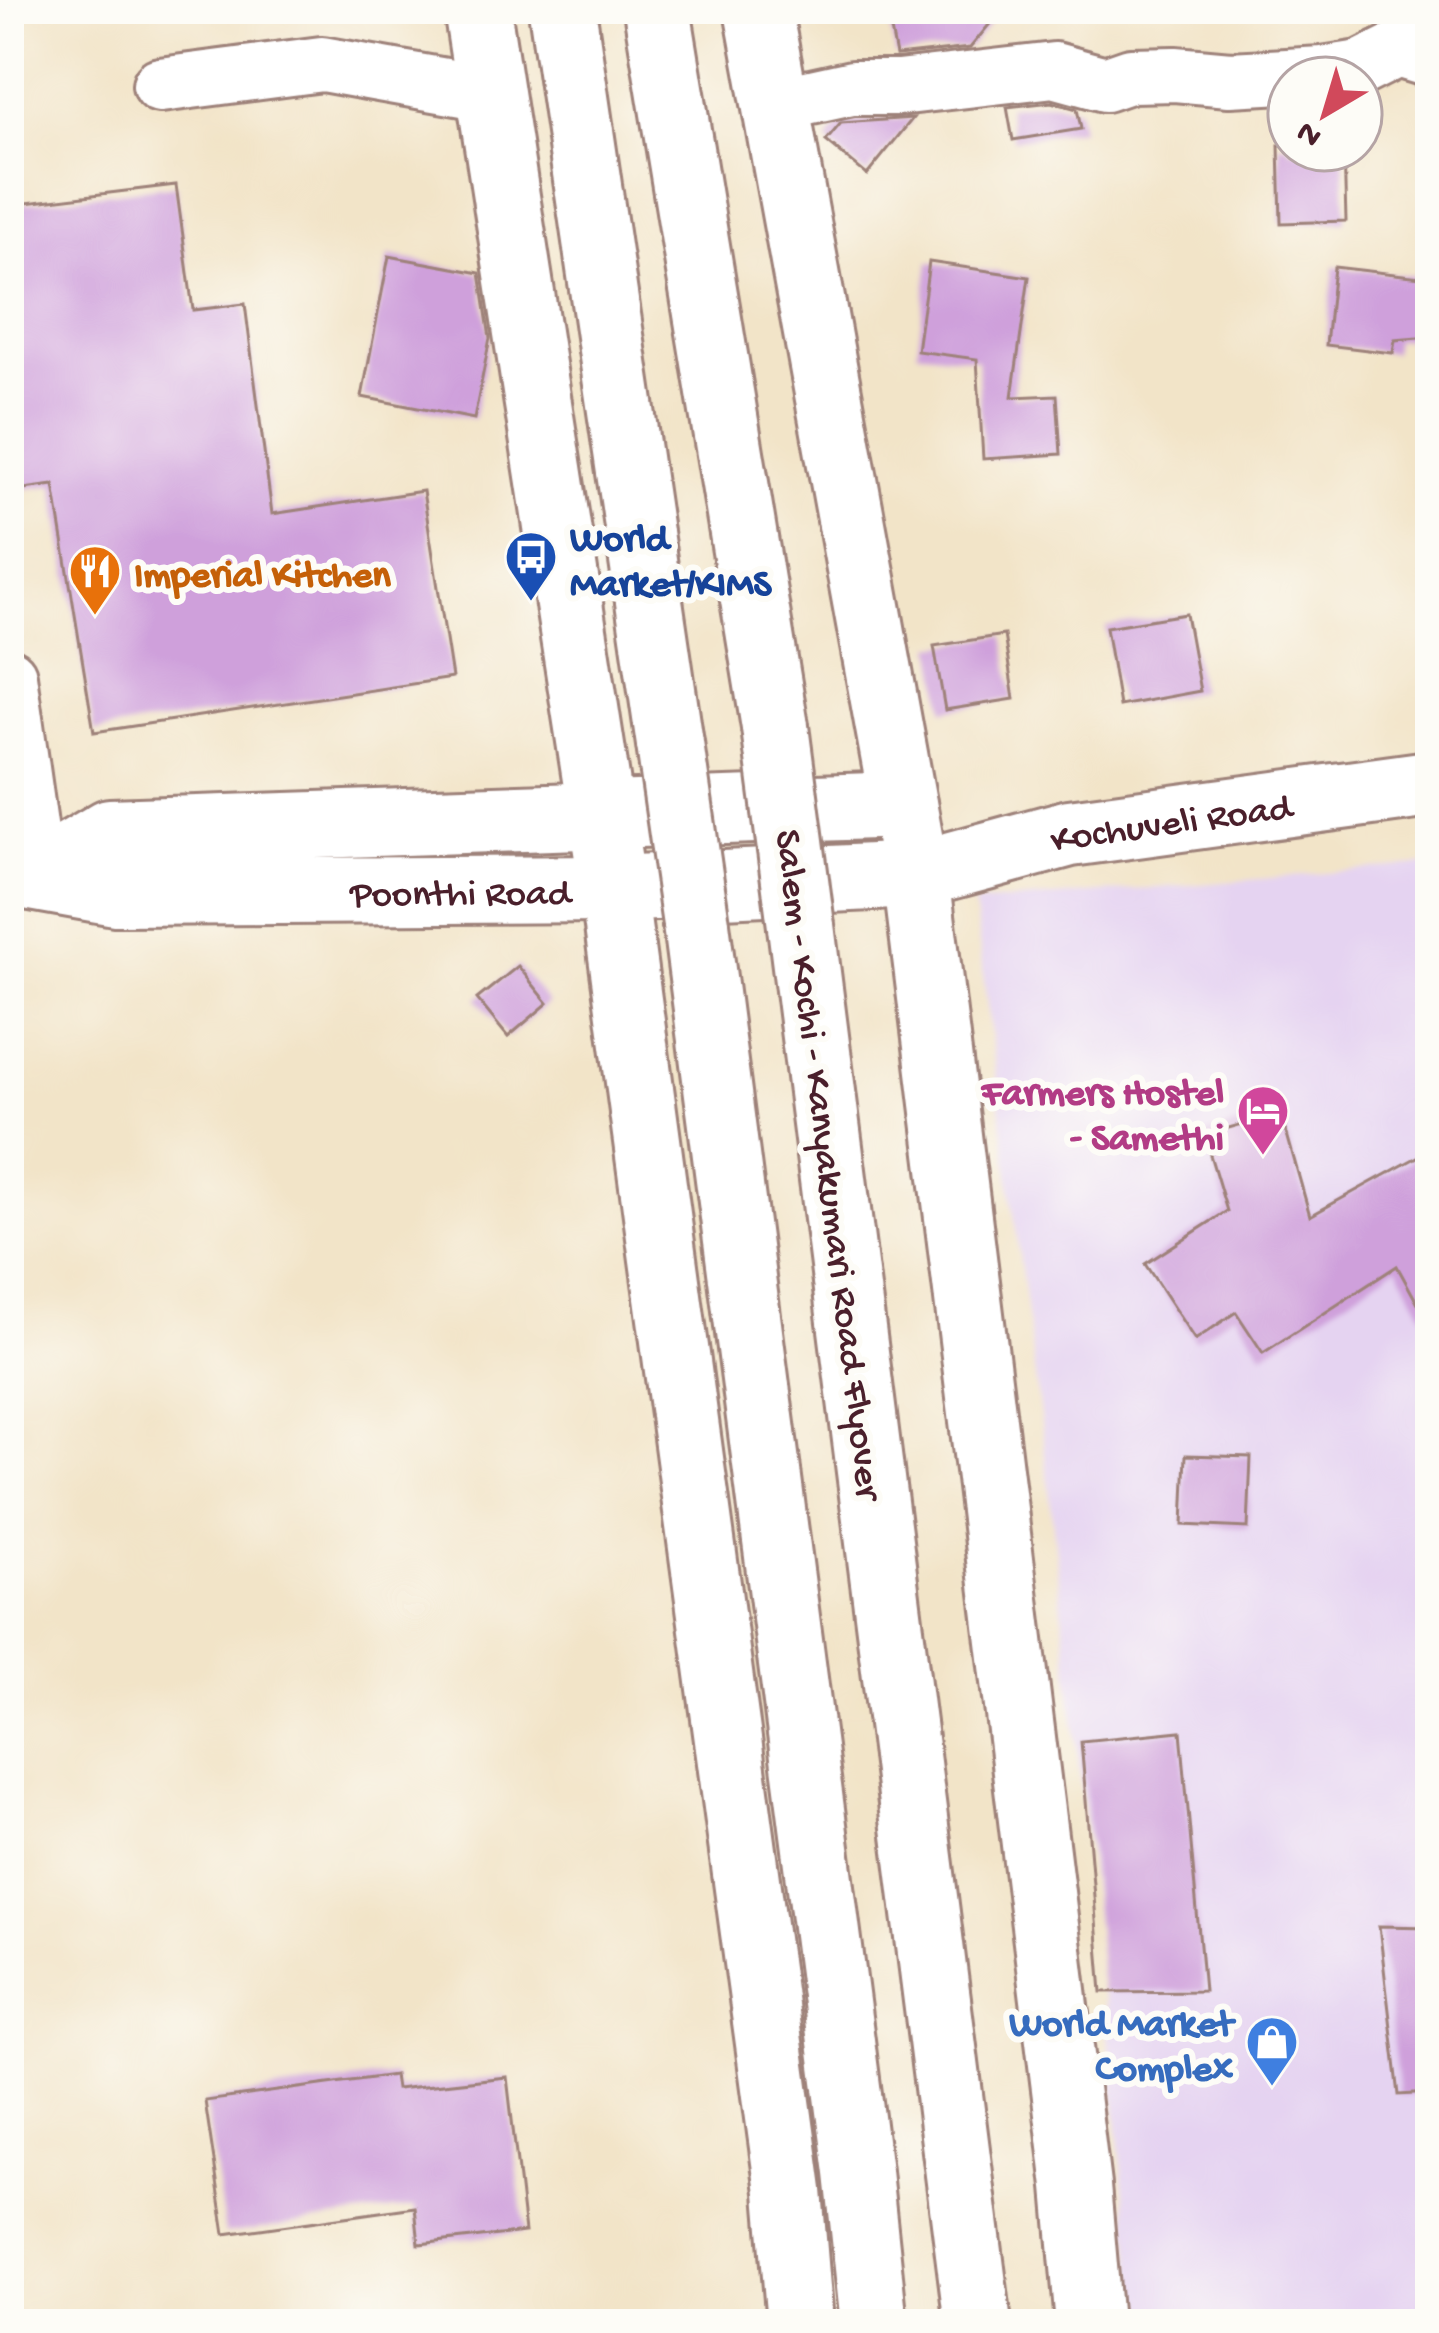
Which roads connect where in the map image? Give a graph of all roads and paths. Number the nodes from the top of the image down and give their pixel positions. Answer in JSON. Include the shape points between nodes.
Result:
{"nodes":[{"id":1,"x":477,"y":9,"type":"edge"},
{"id":2,"x":562,"y":9,"type":"edge"},
{"id":3,"x":657,"y":9,"type":"edge"},
{"id":4,"x":758,"y":9,"type":"edge"},
{"id":5,"x":1414,"y":9,"type":"edge"},
{"id":6,"x":1430,"y":25,"type":"edge"},
{"id":7,"x":1430,"y":61,"type":"edge"},
{"id":8,"x":160,"y":86,"type":"dead end"},
{"id":9,"x":490,"y":94,"type":"junction"},
{"id":10,"x":774,"y":100,"type":"junction"},
{"id":11,"x":9,"y":676,"type":"edge"},
{"id":12,"x":1430,"y":784,"type":"edge"},
{"id":13,"x":903,"y":805,"type":"junction"},
{"id":14,"x":602,"y":816,"type":"junction"},
{"id":15,"x":1070,"y":833,"type":"junction"},
{"id":16,"x":23,"y":874,"type":"edge"},
{"id":17,"x":916,"y":875,"type":"junction"},
{"id":18,"x":613,"y":889,"type":"junction"},
{"id":19,"x":800,"y":2324,"type":"edge"},
{"id":20,"x":874,"y":2324,"type":"edge"},
{"id":21,"x":978,"y":2324,"type":"edge"},
{"id":22,"x":1089,"y":2324,"type":"edge"}],
"edges":[{"from":1,"to":9,"type":"main road"},
{"from":2,"to":20,"type":"main road","bridge":true,"via":[[696,924]]},
{"from":3,"to":21,"type":"main road","name":"Salem - Kochi - Kanyakumari Road Flyover","bridge":true,"via":[[775,727]]},
{"from":4,"to":10,"type":"main road"},
{"from":5,"to":6,"type":"street"},
{"from":7,"to":10,"type":"street","via":[[1397,50],[1361,68],[1323,74],[1131,75],[1105,84],[1054,70]]},
{"from":8,"to":9,"type":"street","via":[[322,64]]},
{"from":9,"to":14,"type":"main road"},
{"from":10,"to":13,"type":"main road"},
{"from":11,"to":16,"type":"street"},
{"from":12,"to":15,"type":"main road","name":"Kochuveli Road"},
{"from":13,"to":14,"type":"main road"},
{"from":13,"to":15,"type":"main road"},
{"from":13,"to":17,"type":"main road"},
{"from":14,"to":16,"type":"main road","via":[[110,832]]},
{"from":14,"to":18,"type":"main road"},
{"from":15,"to":17,"type":"main road","name":"Kochuveli Road"},
{"from":16,"to":18,"type":"main road","name":"Poonthi Road","via":[[116,892]]},
{"from":17,"to":18,"type":"main road","name":"Poonthi Road"},
{"from":17,"to":22,"type":"main road"},
{"from":18,"to":19,"type":"main road","via":[[790,2191]]}]}
